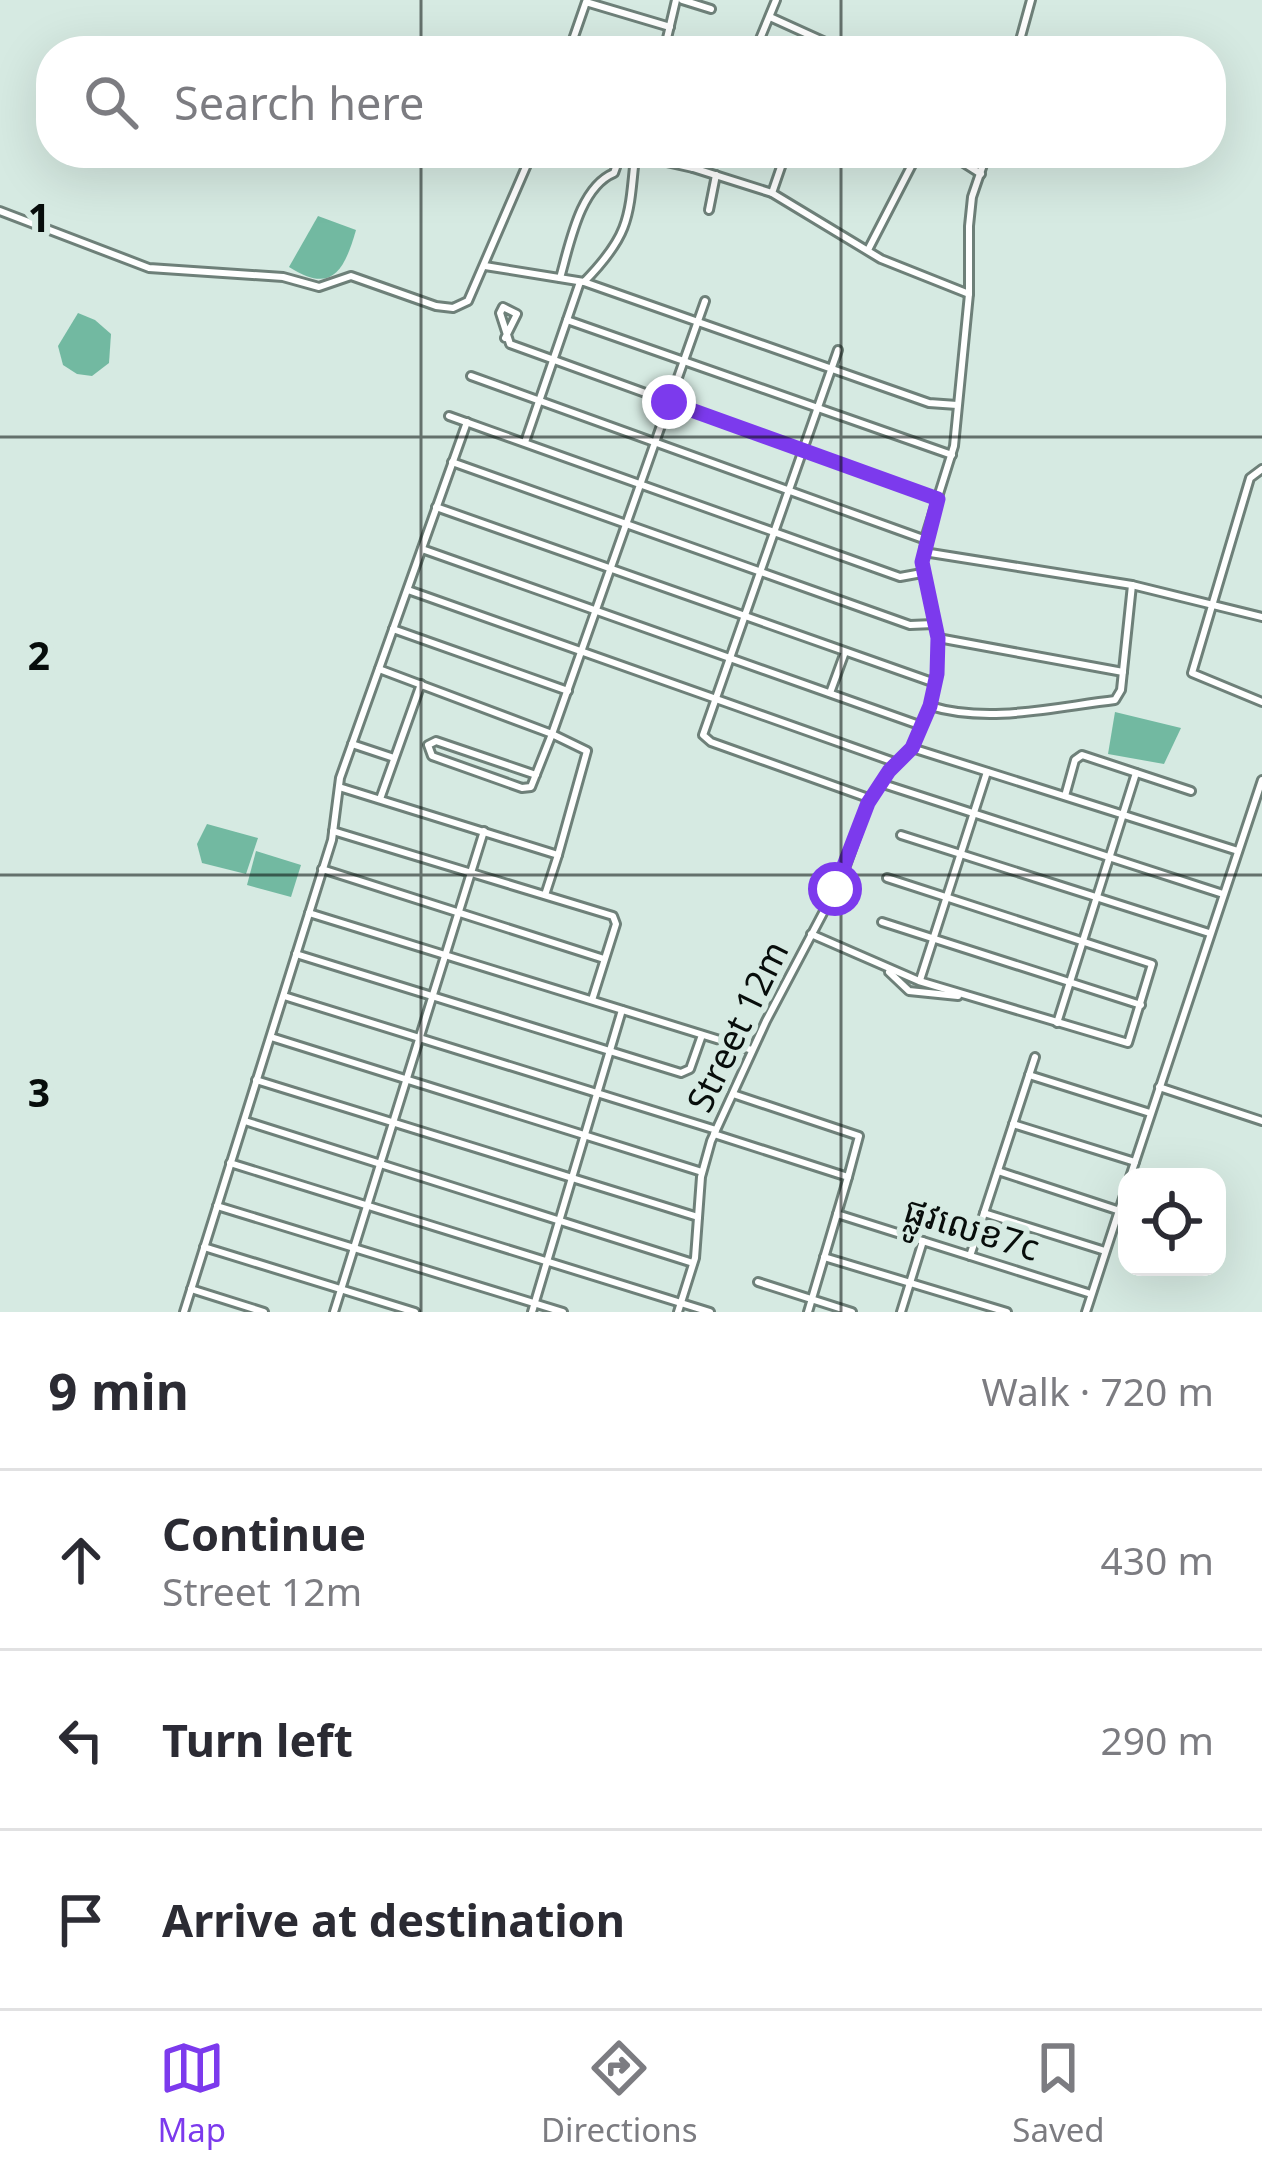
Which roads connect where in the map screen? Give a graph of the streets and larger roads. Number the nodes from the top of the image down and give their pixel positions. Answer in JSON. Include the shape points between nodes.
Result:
{"nodes":[{"id":1,"x":679,"y":0,"type":"edge"},
{"id":2,"x":776,"y":0,"type":"edge"},
{"id":3,"x":1031,"y":0,"type":"edge"},
{"id":4,"x":712,"y":9,"type":"dead end"},
{"id":5,"x":770,"y":17,"type":"junction"},
{"id":6,"x":670,"y":27,"type":"junction"},
{"id":7,"x":574,"y":36,"type":"edge"},
{"id":8,"x":668,"y":36,"type":"edge"},
{"id":9,"x":762,"y":36,"type":"edge"},
{"id":10,"x":812,"y":36,"type":"edge"},
{"id":11,"x":1020,"y":36,"type":"edge"},
{"id":12,"x":526,"y":168,"type":"edge"},
{"id":13,"x":616,"y":168,"type":"edge"},
{"id":14,"x":634,"y":168,"type":"edge"},
{"id":15,"x":693,"y":168,"type":"edge"},
{"id":16,"x":780,"y":168,"type":"edge"},
{"id":17,"x":910,"y":168,"type":"edge"},
{"id":18,"x":972,"y":168,"type":"edge"},
{"id":19,"x":983,"y":168,"type":"edge"},
{"id":20,"x":981,"y":174,"type":"junction"},
{"id":21,"x":716,"y":175,"type":"junction"},
{"id":22,"x":772,"y":193,"type":"junction"},
{"id":23,"x":710,"y":210,"type":"dead end"},
{"id":24,"x":0,"y":211,"type":"edge"},
{"id":25,"x":868,"y":250,"type":"junction"},
{"id":26,"x":484,"y":266,"type":"junction"},
{"id":27,"x":560,"y":278,"type":"junction"},
{"id":28,"x":582,"y":282,"type":"junction"},
{"id":29,"x":969,"y":294,"type":"junction"},
{"id":30,"x":705,"y":301,"type":"dead end"},
{"id":31,"x":567,"y":320,"type":"junction"},
{"id":32,"x":698,"y":322,"type":"junction"},
{"id":33,"x":505,"y":338,"type":"junction"},
{"id":34,"x":838,"y":350,"type":"dead end"},
{"id":35,"x":554,"y":360,"type":"junction"},
{"id":36,"x":684,"y":361,"type":"junction"},
{"id":37,"x":831,"y":368,"type":"junction"},
{"id":38,"x":471,"y":376,"type":"dead end"},
{"id":39,"x":539,"y":401,"type":"junction"},
{"id":40,"x":669,"y":402,"type":"junction"},
{"id":41,"x":957,"y":405,"type":"junction"},
{"id":42,"x":817,"y":408,"type":"junction"},
{"id":43,"x":449,"y":416,"type":"dead end"},
{"id":44,"x":466,"y":422,"type":"junction"},
{"id":45,"x":525,"y":442,"type":"junction"},
{"id":46,"x":655,"y":442,"type":"junction"},
{"id":47,"x":802,"y":450,"type":"junction"},
{"id":48,"x":952,"y":455,"type":"junction"},
{"id":49,"x":452,"y":462,"type":"junction"},
{"id":50,"x":1262,"y":470,"type":"edge"},
{"id":51,"x":641,"y":484,"type":"junction"},
{"id":52,"x":788,"y":490,"type":"junction"},
{"id":53,"x":938,"y":499,"type":"junction"},
{"id":54,"x":436,"y":507,"type":"junction"},
{"id":55,"x":626,"y":524,"type":"junction"},
{"id":56,"x":774,"y":532,"type":"junction"},
{"id":57,"x":926,"y":540,"type":"junction"},
{"id":58,"x":422,"y":548,"type":"junction"},
{"id":59,"x":924,"y":552,"type":"junction"},
{"id":60,"x":611,"y":569,"type":"junction"},
{"id":61,"x":760,"y":572,"type":"junction"},
{"id":62,"x":922,"y":573,"type":"junction"},
{"id":63,"x":1132,"y":585,"type":"junction"},
{"id":64,"x":407,"y":590,"type":"junction"},
{"id":65,"x":1212,"y":605,"type":"junction"},
{"id":66,"x":596,"y":610,"type":"junction"},
{"id":67,"x":745,"y":616,"type":"junction"},
{"id":68,"x":1262,"y":617,"type":"edge"},
{"id":69,"x":934,"y":624,"type":"junction"},
{"id":70,"x":393,"y":629,"type":"junction"},
{"id":71,"x":938,"y":638,"type":"junction"},
{"id":72,"x":581,"y":651,"type":"junction"},
{"id":73,"x":845,"y":651,"type":"junction"},
{"id":74,"x":730,"y":658,"type":"junction"},
{"id":75,"x":379,"y":669,"type":"junction"},
{"id":76,"x":1124,"y":672,"type":"junction"},
{"id":77,"x":935,"y":683,"type":"junction"},
{"id":78,"x":421,"y":684,"type":"junction"},
{"id":79,"x":568,"y":692,"type":"junction"},
{"id":80,"x":830,"y":694,"type":"junction"},
{"id":81,"x":716,"y":699,"type":"junction"},
{"id":82,"x":1262,"y":702,"type":"edge"},
{"id":83,"x":930,"y":706,"type":"junction"},
{"id":84,"x":922,"y":726,"type":"junction"},
{"id":85,"x":552,"y":734,"type":"junction"},
{"id":86,"x":352,"y":744,"type":"junction"},
{"id":87,"x":912,"y":748,"type":"junction"},
{"id":88,"x":394,"y":758,"type":"junction"},
{"id":89,"x":896,"y":763,"type":"junction"},
{"id":90,"x":987,"y":772,"type":"junction"},
{"id":91,"x":1136,"y":773,"type":"junction"},
{"id":92,"x":536,"y":776,"type":"junction"},
{"id":93,"x":1262,"y":780,"type":"edge"},
{"id":94,"x":880,"y":783,"type":"junction"},
{"id":95,"x":339,"y":787,"type":"junction"},
{"id":96,"x":1191,"y":791,"type":"dead end"},
{"id":97,"x":1065,"y":796,"type":"junction"},
{"id":98,"x":380,"y":799,"type":"junction"},
{"id":99,"x":871,"y":799,"type":"junction"},
{"id":100,"x":974,"y":813,"type":"junction"},
{"id":101,"x":1123,"y":815,"type":"junction"},
{"id":102,"x":333,"y":831,"type":"junction"},
{"id":103,"x":484,"y":831,"type":"junction"},
{"id":104,"x":901,"y":835,"type":"dead end"},
{"id":105,"x":1238,"y":851,"type":"junction"},
{"id":106,"x":961,"y":854,"type":"junction"},
{"id":107,"x":558,"y":855,"type":"junction"},
{"id":108,"x":1109,"y":857,"type":"junction"},
{"id":109,"x":322,"y":869,"type":"junction"},
{"id":110,"x":471,"y":872,"type":"junction"},
{"id":111,"x":887,"y":878,"type":"dead end"},
{"id":112,"x":1223,"y":894,"type":"junction"},
{"id":113,"x":545,"y":895,"type":"junction"},
{"id":114,"x":947,"y":897,"type":"junction"},
{"id":115,"x":1097,"y":897,"type":"junction"},
{"id":116,"x":309,"y":913,"type":"junction"},
{"id":117,"x":458,"y":913,"type":"junction"},
{"id":118,"x":882,"y":922,"type":"dead end"},
{"id":119,"x":1210,"y":933,"type":"junction"},
{"id":120,"x":812,"y":934,"type":"junction"},
{"id":121,"x":934,"y":938,"type":"junction"},
{"id":122,"x":1083,"y":941,"type":"junction"},
{"id":123,"x":296,"y":954,"type":"junction"},
{"id":124,"x":445,"y":955,"type":"junction"},
{"id":125,"x":604,"y":959,"type":"junction"},
{"id":126,"x":887,"y":969,"type":"junction"},
{"id":127,"x":920,"y":981,"type":"junction"},
{"id":128,"x":1070,"y":982,"type":"junction"},
{"id":129,"x":283,"y":995,"type":"junction"},
{"id":130,"x":968,"y":996,"type":"junction"},
{"id":131,"x":432,"y":997,"type":"junction"},
{"id":132,"x":592,"y":1000,"type":"junction"},
{"id":133,"x":1141,"y":1005,"type":"junction"},
{"id":134,"x":622,"y":1010,"type":"junction"},
{"id":135,"x":1057,"y":1023,"type":"junction"},
{"id":136,"x":703,"y":1035,"type":"junction"},
{"id":137,"x":270,"y":1037,"type":"junction"},
{"id":138,"x":419,"y":1038,"type":"junction"},
{"id":139,"x":752,"y":1050,"type":"junction"},
{"id":140,"x":609,"y":1052,"type":"junction"},
{"id":141,"x":1035,"y":1057,"type":"dead end"},
{"id":142,"x":1029,"y":1075,"type":"junction"},
{"id":143,"x":256,"y":1080,"type":"junction"},
{"id":144,"x":406,"y":1080,"type":"junction"},
{"id":145,"x":1159,"y":1087,"type":"junction"},
{"id":146,"x":597,"y":1093,"type":"junction"},
{"id":147,"x":732,"y":1094,"type":"junction"},
{"id":148,"x":1150,"y":1113,"type":"junction"},
{"id":149,"x":244,"y":1120,"type":"junction"},
{"id":150,"x":1262,"y":1121,"type":"edge"},
{"id":151,"x":393,"y":1122,"type":"junction"},
{"id":152,"x":1013,"y":1124,"type":"junction"},
{"id":153,"x":715,"y":1132,"type":"junction"},
{"id":154,"x":584,"y":1136,"type":"junction"},
{"id":155,"x":1135,"y":1162,"type":"junction"},
{"id":156,"x":230,"y":1163,"type":"junction"},
{"id":157,"x":380,"y":1164,"type":"junction"},
{"id":158,"x":1133,"y":1168,"type":"edge"},
{"id":159,"x":998,"y":1171,"type":"junction"},
{"id":160,"x":702,"y":1172,"type":"junction"},
{"id":161,"x":572,"y":1178,"type":"junction"},
{"id":162,"x":848,"y":1178,"type":"junction"},
{"id":163,"x":217,"y":1206,"type":"junction"},
{"id":164,"x":367,"y":1206,"type":"junction"},
{"id":165,"x":1118,"y":1210,"type":"edge"},
{"id":166,"x":984,"y":1213,"type":"junction"},
{"id":167,"x":837,"y":1214,"type":"junction"},
{"id":168,"x":1118,"y":1216,"type":"edge"},
{"id":169,"x":698,"y":1217,"type":"junction"},
{"id":170,"x":559,"y":1221,"type":"junction"},
{"id":171,"x":923,"y":1241,"type":"junction"},
{"id":172,"x":204,"y":1247,"type":"junction"},
{"id":173,"x":354,"y":1248,"type":"junction"},
{"id":174,"x":1105,"y":1251,"type":"junction"},
{"id":175,"x":970,"y":1256,"type":"junction"},
{"id":176,"x":824,"y":1257,"type":"junction"},
{"id":177,"x":547,"y":1261,"type":"junction"},
{"id":178,"x":693,"y":1263,"type":"junction"},
{"id":179,"x":758,"y":1282,"type":"dead end"},
{"id":180,"x":910,"y":1283,"type":"junction"},
{"id":181,"x":191,"y":1289,"type":"junction"},
{"id":182,"x":341,"y":1289,"type":"junction"},
{"id":183,"x":1091,"y":1294,"type":"junction"},
{"id":184,"x":812,"y":1299,"type":"junction"},
{"id":185,"x":679,"y":1307,"type":"edge"},
{"id":186,"x":533,"y":1308,"type":"edge"},
{"id":187,"x":184,"y":1312,"type":"edge"},
{"id":188,"x":264,"y":1312,"type":"edge"},
{"id":189,"x":334,"y":1312,"type":"edge"},
{"id":190,"x":415,"y":1312,"type":"edge"},
{"id":191,"x":562,"y":1312,"type":"edge"},
{"id":192,"x":710,"y":1312,"type":"edge"},
{"id":193,"x":808,"y":1312,"type":"edge"},
{"id":194,"x":852,"y":1312,"type":"edge"},
{"id":195,"x":901,"y":1312,"type":"edge"},
{"id":196,"x":1007,"y":1312,"type":"edge"},
{"id":197,"x":1086,"y":1312,"type":"edge"}],
"edges":[{"from":1,"to":4,"type":"street"},
{"from":1,"to":6,"type":"street"},
{"from":2,"to":5,"type":"street"},
{"from":3,"to":11,"type":"street"},
{"from":5,"to":9,"type":"street"},
{"from":5,"to":10,"type":"street"},
{"from":6,"to":7,"type":"street","via":[[586,2]]},
{"from":6,"to":8,"type":"street"},
{"from":12,"to":26,"type":"street"},
{"from":13,"to":27,"type":"street","via":[[592,190]]},
{"from":14,"to":28,"type":"street","via":[[624,232]]},
{"from":15,"to":21,"type":"street"},
{"from":16,"to":22,"type":"street"},
{"from":17,"to":25,"type":"street"},
{"from":18,"to":20,"type":"street"},
{"from":19,"to":20,"type":"street","name":"Street 12m"},
{"from":20,"to":29,"type":"street","name":"Street 12m","via":[[968,226]]},
{"from":21,"to":22,"type":"street"},
{"from":21,"to":23,"type":"street"},
{"from":22,"to":25,"type":"street"},
{"from":24,"to":26,"type":"street","via":[[149,268],[319,287],[351,275],[436,306],[468,302]]},
{"from":25,"to":29,"type":"street"},
{"from":26,"to":27,"type":"street"},
{"from":27,"to":28,"type":"street"},
{"from":28,"to":31,"type":"street"},
{"from":28,"to":32,"type":"street"},
{"from":29,"to":41,"type":"street","name":"Street 12m"},
{"from":30,"to":32,"type":"street"},
{"from":31,"to":35,"type":"street"},
{"from":31,"to":36,"type":"street"},
{"from":32,"to":36,"type":"street"},
{"from":32,"to":37,"type":"street"},
{"from":33,"to":33,"type":"street","via":[[500,313],[503,307],[517,314]]},
{"from":33,"to":35,"type":"street"},
{"from":34,"to":37,"type":"street"},
{"from":35,"to":39,"type":"street"},
{"from":35,"to":40,"type":"street"},
{"from":36,"to":40,"type":"street"},
{"from":36,"to":42,"type":"street"},
{"from":37,"to":41,"type":"street","via":[[928,403]]},
{"from":37,"to":42,"type":"street"},
{"from":38,"to":39,"type":"street"},
{"from":39,"to":45,"type":"street"},
{"from":39,"to":46,"type":"street"},
{"from":40,"to":46,"type":"street"},
{"from":40,"to":47,"type":"street"},
{"from":41,"to":48,"type":"street","name":"Street 12m"},
{"from":42,"to":47,"type":"street"},
{"from":42,"to":48,"type":"street"},
{"from":43,"to":44,"type":"street"},
{"from":44,"to":45,"type":"street"},
{"from":44,"to":49,"type":"street"},
{"from":45,"to":51,"type":"street"},
{"from":46,"to":51,"type":"street"},
{"from":46,"to":52,"type":"street"},
{"from":47,"to":52,"type":"street"},
{"from":47,"to":53,"type":"street"},
{"from":48,"to":53,"type":"street","name":"Street 12m"},
{"from":49,"to":54,"type":"street"},
{"from":49,"to":55,"type":"street"},
{"from":50,"to":65,"type":"street","via":[[1250,478]]},
{"from":51,"to":55,"type":"street"},
{"from":51,"to":56,"type":"street"},
{"from":52,"to":56,"type":"street"},
{"from":52,"to":57,"type":"street"},
{"from":53,"to":57,"type":"street","name":"Street 12m"},
{"from":54,"to":58,"type":"street"},
{"from":54,"to":60,"type":"street"},
{"from":55,"to":60,"type":"street"},
{"from":55,"to":61,"type":"street"},
{"from":56,"to":61,"type":"street"},
{"from":56,"to":62,"type":"street","via":[[900,577]]},
{"from":57,"to":59,"type":"street","name":"Street 12m"},
{"from":58,"to":64,"type":"street"},
{"from":58,"to":66,"type":"street"},
{"from":59,"to":62,"type":"street","name":"Street 12m"},
{"from":59,"to":63,"type":"street"},
{"from":60,"to":66,"type":"street"},
{"from":60,"to":67,"type":"street"},
{"from":61,"to":67,"type":"street"},
{"from":61,"to":69,"type":"street","via":[[910,625]]},
{"from":62,"to":69,"type":"street","name":"Street 12m"},
{"from":63,"to":65,"type":"street"},
{"from":63,"to":76,"type":"street"},
{"from":64,"to":70,"type":"street"},
{"from":64,"to":72,"type":"street"},
{"from":65,"to":68,"type":"street"},
{"from":65,"to":82,"type":"street","via":[[1192,676]]},
{"from":66,"to":72,"type":"street"},
{"from":66,"to":74,"type":"street"},
{"from":67,"to":73,"type":"street"},
{"from":67,"to":74,"type":"street"},
{"from":69,"to":71,"type":"street","name":"Street 12m"},
{"from":70,"to":75,"type":"street"},
{"from":70,"to":79,"type":"street"},
{"from":71,"to":76,"type":"street"},
{"from":71,"to":77,"type":"street","name":"Street 12m"},
{"from":72,"to":79,"type":"street"},
{"from":72,"to":81,"type":"street"},
{"from":73,"to":77,"type":"street"},
{"from":73,"to":80,"type":"street"},
{"from":74,"to":80,"type":"street"},
{"from":74,"to":81,"type":"street"},
{"from":75,"to":78,"type":"street"},
{"from":75,"to":86,"type":"street"},
{"from":76,"to":83,"type":"street","via":[[1115,700],[985,715]]},
{"from":77,"to":83,"type":"street","name":"Street 12m"},
{"from":78,"to":85,"type":"street"},
{"from":78,"to":88,"type":"street"},
{"from":79,"to":85,"type":"street"},
{"from":80,"to":84,"type":"street"},
{"from":81,"to":89,"type":"street"},
{"from":81,"to":99,"type":"street","via":[[705,739]]},
{"from":83,"to":84,"type":"street","name":"Street 12m"},
{"from":84,"to":87,"type":"street","name":"Street 12m"},
{"from":85,"to":92,"type":"street"},
{"from":85,"to":107,"type":"street","via":[[588,756]]},
{"from":86,"to":88,"type":"street"},
{"from":86,"to":95,"type":"street"},
{"from":87,"to":89,"type":"street","name":"Street 12m"},
{"from":87,"to":90,"type":"street"},
{"from":88,"to":98,"type":"street"},
{"from":89,"to":94,"type":"street","name":"Street 12m"},
{"from":90,"to":97,"type":"street"},
{"from":90,"to":100,"type":"street"},
{"from":91,"to":96,"type":"street"},
{"from":91,"to":97,"type":"street","via":[[1078,756]]},
{"from":91,"to":101,"type":"street"},
{"from":92,"to":92,"type":"street","via":[[531,787],[508,784],[432,756],[428,745],[436,741]]},
{"from":93,"to":105,"type":"street"},
{"from":94,"to":99,"type":"street","name":"Street 12m"},
{"from":94,"to":100,"type":"street"},
{"from":95,"to":98,"type":"street"},
{"from":95,"to":102,"type":"street"},
{"from":97,"to":101,"type":"street"},
{"from":98,"to":103,"type":"street"},
{"from":99,"to":120,"type":"street","name":"Street 12m"},
{"from":100,"to":106,"type":"street"},
{"from":100,"to":108,"type":"street"},
{"from":101,"to":105,"type":"street"},
{"from":101,"to":108,"type":"street"},
{"from":102,"to":109,"type":"street"},
{"from":102,"to":110,"type":"street"},
{"from":103,"to":107,"type":"street"},
{"from":103,"to":110,"type":"street"},
{"from":104,"to":106,"type":"street"},
{"from":105,"to":112,"type":"street"},
{"from":106,"to":114,"type":"street"},
{"from":106,"to":115,"type":"street"},
{"from":107,"to":113,"type":"street"},
{"from":108,"to":112,"type":"street"},
{"from":108,"to":115,"type":"street"},
{"from":109,"to":116,"type":"street"},
{"from":109,"to":117,"type":"street"},
{"from":110,"to":113,"type":"street"},
{"from":110,"to":117,"type":"street"},
{"from":111,"to":114,"type":"street"},
{"from":112,"to":119,"type":"street"},
{"from":113,"to":125,"type":"street","via":[[613,916]]},
{"from":114,"to":121,"type":"street"},
{"from":114,"to":122,"type":"street"},
{"from":115,"to":119,"type":"street"},
{"from":115,"to":122,"type":"street"},
{"from":116,"to":123,"type":"street"},
{"from":116,"to":124,"type":"street"},
{"from":117,"to":124,"type":"street"},
{"from":117,"to":125,"type":"street"},
{"from":118,"to":121,"type":"street"},
{"from":119,"to":145,"type":"street"},
{"from":120,"to":126,"type":"street"},
{"from":120,"to":139,"type":"street","name":"Street 12m"},
{"from":121,"to":127,"type":"street"},
{"from":121,"to":128,"type":"street"},
{"from":122,"to":128,"type":"street"},
{"from":122,"to":133,"type":"street","via":[[1152,964]]},
{"from":123,"to":129,"type":"street"},
{"from":123,"to":131,"type":"street"},
{"from":124,"to":131,"type":"street"},
{"from":124,"to":132,"type":"street"},
{"from":125,"to":132,"type":"street"},
{"from":126,"to":127,"type":"street"},
{"from":126,"to":130,"type":"street","via":[[909,991]]},
{"from":127,"to":130,"type":"street"},
{"from":128,"to":133,"type":"street"},
{"from":128,"to":135,"type":"street"},
{"from":129,"to":137,"type":"street"},
{"from":129,"to":138,"type":"street"},
{"from":130,"to":135,"type":"street"},
{"from":131,"to":138,"type":"street"},
{"from":131,"to":140,"type":"street"},
{"from":132,"to":134,"type":"street"},
{"from":133,"to":135,"type":"street","via":[[1128,1043]]},
{"from":134,"to":136,"type":"street"},
{"from":134,"to":140,"type":"street"},
{"from":136,"to":139,"type":"street"},
{"from":136,"to":140,"type":"street","via":[[686,1073]]},
{"from":137,"to":143,"type":"street"},
{"from":137,"to":144,"type":"street"},
{"from":138,"to":144,"type":"street"},
{"from":138,"to":146,"type":"street"},
{"from":139,"to":147,"type":"street","name":"Street 12m"},
{"from":140,"to":146,"type":"street"},
{"from":141,"to":142,"type":"street"},
{"from":142,"to":148,"type":"street"},
{"from":142,"to":152,"type":"street"},
{"from":143,"to":149,"type":"street"},
{"from":143,"to":151,"type":"street"},
{"from":144,"to":151,"type":"street"},
{"from":144,"to":154,"type":"street"},
{"from":145,"to":148,"type":"street"},
{"from":145,"to":150,"type":"street"},
{"from":146,"to":153,"type":"street"},
{"from":146,"to":154,"type":"street"},
{"from":147,"to":153,"type":"street","name":"Street 12m"},
{"from":147,"to":162,"type":"street","via":[[856,1133]]},
{"from":148,"to":155,"type":"street"},
{"from":149,"to":156,"type":"street"},
{"from":149,"to":157,"type":"street"},
{"from":151,"to":157,"type":"street"},
{"from":151,"to":161,"type":"street"},
{"from":152,"to":155,"type":"street"},
{"from":152,"to":159,"type":"street"},
{"from":153,"to":160,"type":"street","name":"Street 12m"},
{"from":153,"to":162,"type":"street"},
{"from":154,"to":160,"type":"street"},
{"from":154,"to":161,"type":"street"},
{"from":155,"to":158,"type":"street"},
{"from":156,"to":163,"type":"street"},
{"from":156,"to":164,"type":"street"},
{"from":157,"to":164,"type":"street"},
{"from":157,"to":170,"type":"street"},
{"from":159,"to":165,"type":"street"},
{"from":159,"to":166,"type":"street"},
{"from":160,"to":169,"type":"street","name":"Street 12m"},
{"from":161,"to":169,"type":"street"},
{"from":161,"to":170,"type":"street"},
{"from":162,"to":167,"type":"street"},
{"from":163,"to":172,"type":"street"},
{"from":163,"to":173,"type":"street"},
{"from":164,"to":173,"type":"street"},
{"from":164,"to":177,"type":"street"},
{"from":166,"to":174,"type":"street"},
{"from":166,"to":175,"type":"street"},
{"from":167,"to":171,"type":"street","name":"ផ្លូវលេខ7c"},
{"from":167,"to":176,"type":"street"},
{"from":168,"to":174,"type":"street"},
{"from":169,"to":178,"type":"street","name":"Street 12m"},
{"from":170,"to":177,"type":"street"},
{"from":170,"to":178,"type":"street"},
{"from":171,"to":175,"type":"street","name":"ផ្លូវលេខ7c"},
{"from":171,"to":180,"type":"street"},
{"from":172,"to":181,"type":"street"},
{"from":172,"to":182,"type":"street"},
{"from":173,"to":182,"type":"street"},
{"from":173,"to":186,"type":"street"},
{"from":174,"to":183,"type":"street"},
{"from":175,"to":183,"type":"street","name":"ផ្លូវលេខ7c"},
{"from":176,"to":180,"type":"street"},
{"from":176,"to":184,"type":"street"},
{"from":177,"to":185,"type":"street"},
{"from":177,"to":186,"type":"street"},
{"from":178,"to":185,"type":"street","name":"Street 12m"},
{"from":179,"to":184,"type":"street"},
{"from":180,"to":195,"type":"street"},
{"from":180,"to":196,"type":"street"},
{"from":181,"to":187,"type":"street"},
{"from":181,"to":188,"type":"street"},
{"from":182,"to":189,"type":"street"},
{"from":182,"to":190,"type":"street"},
{"from":183,"to":197,"type":"street"},
{"from":184,"to":193,"type":"street"},
{"from":184,"to":194,"type":"street"},
{"from":185,"to":192,"type":"street"},
{"from":186,"to":191,"type":"street"}]}
